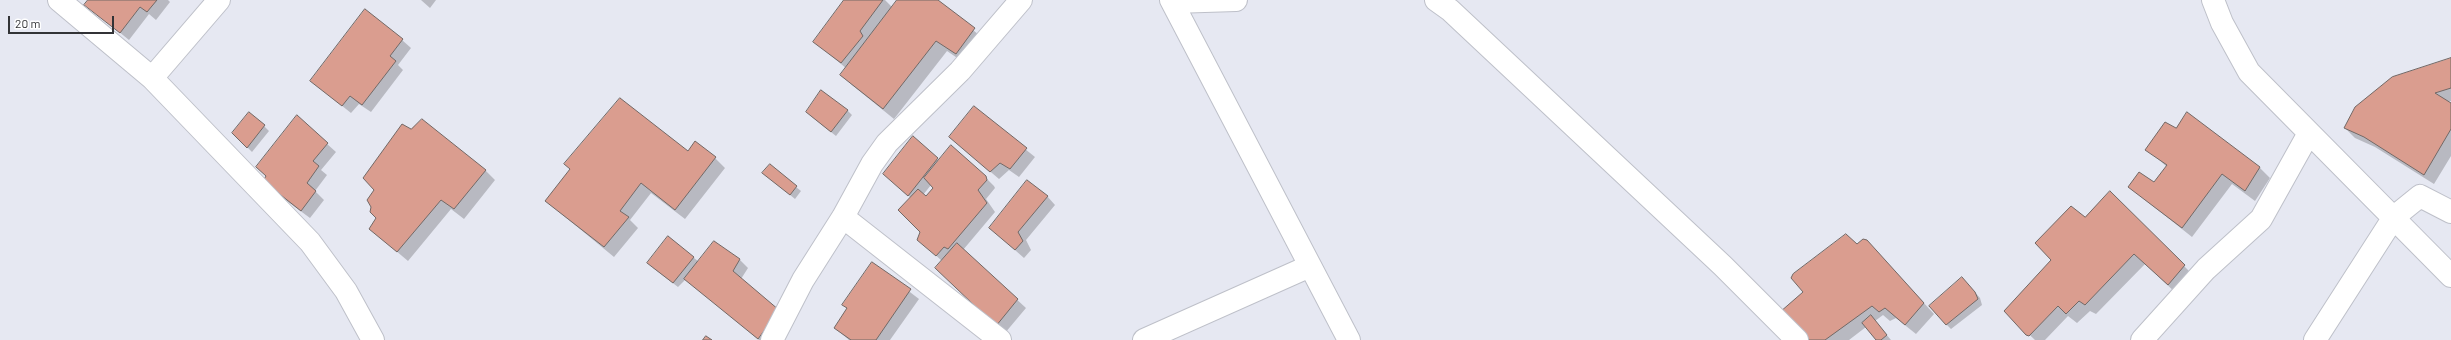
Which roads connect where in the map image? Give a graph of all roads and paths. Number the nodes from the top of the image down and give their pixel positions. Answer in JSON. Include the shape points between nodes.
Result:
{"nodes":[{"id":1,"x":59,"y":0,"type":"edge"},
{"id":2,"x":219,"y":0,"type":"edge"},
{"id":3,"x":1021,"y":0,"type":"edge"},
{"id":4,"x":1236,"y":0,"type":"edge"},
{"id":5,"x":1436,"y":0,"type":"edge"},
{"id":6,"x":2213,"y":0,"type":"edge"},
{"id":7,"x":1172,"y":1,"type":"edge"},
{"id":8,"x":152,"y":78,"type":"junction"},
{"id":9,"x":2309,"y":133,"type":"junction"},
{"id":10,"x":2451,"y":212,"type":"edge"},
{"id":11,"x":843,"y":217,"type":"junction"},
{"id":12,"x":2394,"y":217,"type":"junction"},
{"id":13,"x":1310,"y":266,"type":"junction"},
{"id":14,"x":2451,"y":276,"type":"edge"},
{"id":15,"x":373,"y":340,"type":"edge"},
{"id":16,"x":772,"y":340,"type":"edge"},
{"id":17,"x":1000,"y":340,"type":"edge"},
{"id":18,"x":1144,"y":340,"type":"edge"},
{"id":19,"x":1349,"y":340,"type":"edge"},
{"id":20,"x":1798,"y":340,"type":"edge"},
{"id":21,"x":2142,"y":340,"type":"edge"},
{"id":22,"x":2315,"y":340,"type":"edge"}],
"edges":[{"from":1,"to":8,"type":"street"},
{"from":2,"to":8,"type":"street"},
{"from":3,"to":11,"type":"street","via":[[960,71],[887,143],[872,164]]},
{"from":4,"to":7,"type":"street"},
{"from":5,"to":20,"type":"street","via":[[1450,10],[1723,266]]},
{"from":6,"to":9,"type":"street","via":[[2222,23],[2249,72]]},
{"from":7,"to":13,"type":"street"},
{"from":8,"to":15,"type":"street","via":[[310,242],[346,291]]},
{"from":9,"to":12,"type":"street"},
{"from":9,"to":21,"type":"street","via":[[2261,219],[2206,269]]},
{"from":10,"to":12,"type":"street","via":[[2420,196]]},
{"from":11,"to":16,"type":"street","via":[[803,280]]},
{"from":11,"to":17,"type":"street"},
{"from":12,"to":14,"type":"street"},
{"from":12,"to":22,"type":"street"},
{"from":13,"to":18,"type":"street"},
{"from":13,"to":19,"type":"street"}]}
